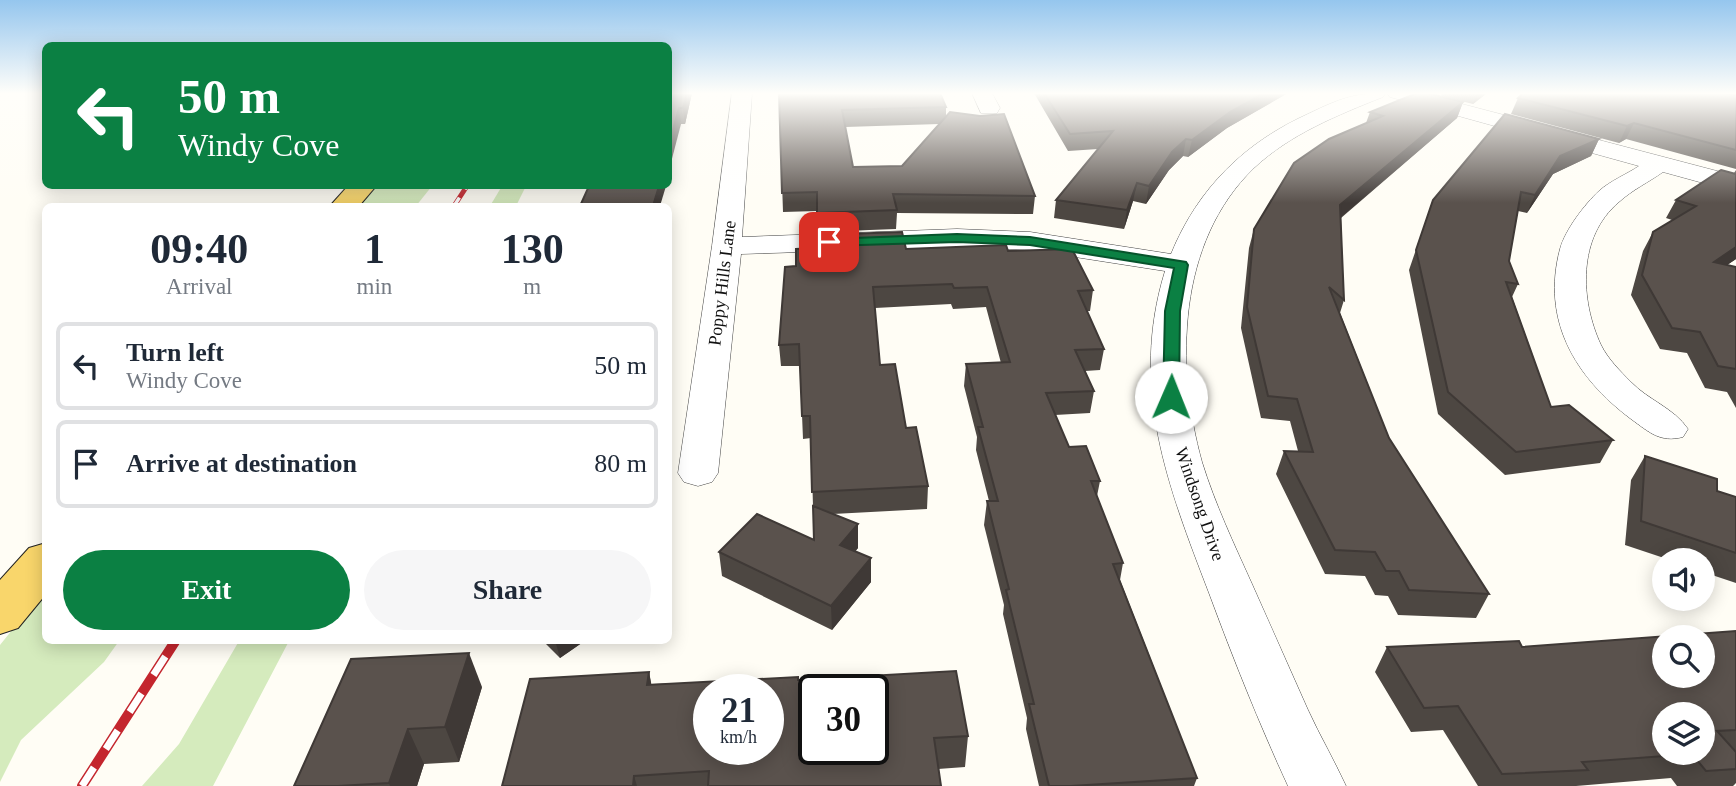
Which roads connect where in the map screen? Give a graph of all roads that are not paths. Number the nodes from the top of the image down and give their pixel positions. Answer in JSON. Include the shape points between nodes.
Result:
{"nodes":[{"id":1,"x":738,"y":130,"type":"edge"},
{"id":2,"x":1297,"y":130,"type":"edge"},
{"id":3,"x":1532,"y":130,"type":"edge"},
{"id":4,"x":1659,"y":164,"type":"junction"},
{"id":5,"x":1736,"y":184,"type":"edge"},
{"id":6,"x":359,"y":189,"type":"edge"},
{"id":7,"x":347,"y":203,"type":"edge"},
{"id":8,"x":727,"y":246,"type":"junction"},
{"id":9,"x":1181,"y":265,"type":"junction"},
{"id":10,"x":1669,"y":429,"type":"dead end"},
{"id":11,"x":698,"y":473,"type":"dead end"},
{"id":12,"x":42,"y":565,"type":"edge"},
{"id":13,"x":0,"y":614,"type":"edge"},
{"id":14,"x":1317,"y":786,"type":"edge"}],
"edges":[{"from":1,"to":8,"type":"street","name":"Poppy Hills Lane"},
{"from":2,"to":9,"type":"street","name":"Windsong Drive","via":[[1258,151],[1218,192]]},
{"from":3,"to":4,"type":"street"},
{"from":4,"to":5,"type":"street"},
{"from":4,"to":10,"type":"street","via":[[1608,197],[1584,229],[1575,247],[1569,297],[1584,345],[1595,363],[1620,393]]},
{"from":6,"to":7,"type":"main road"},
{"from":8,"to":9,"type":"street","via":[[957,238],[1030,241]]},
{"from":8,"to":11,"type":"street","name":"Poppy Hills Lane"},
{"from":9,"to":14,"type":"street","name":"Windsong Drive","via":[[1172,311],[1171,397],[1178,443],[1195,503]]},
{"from":12,"to":13,"type":"main road"}]}
